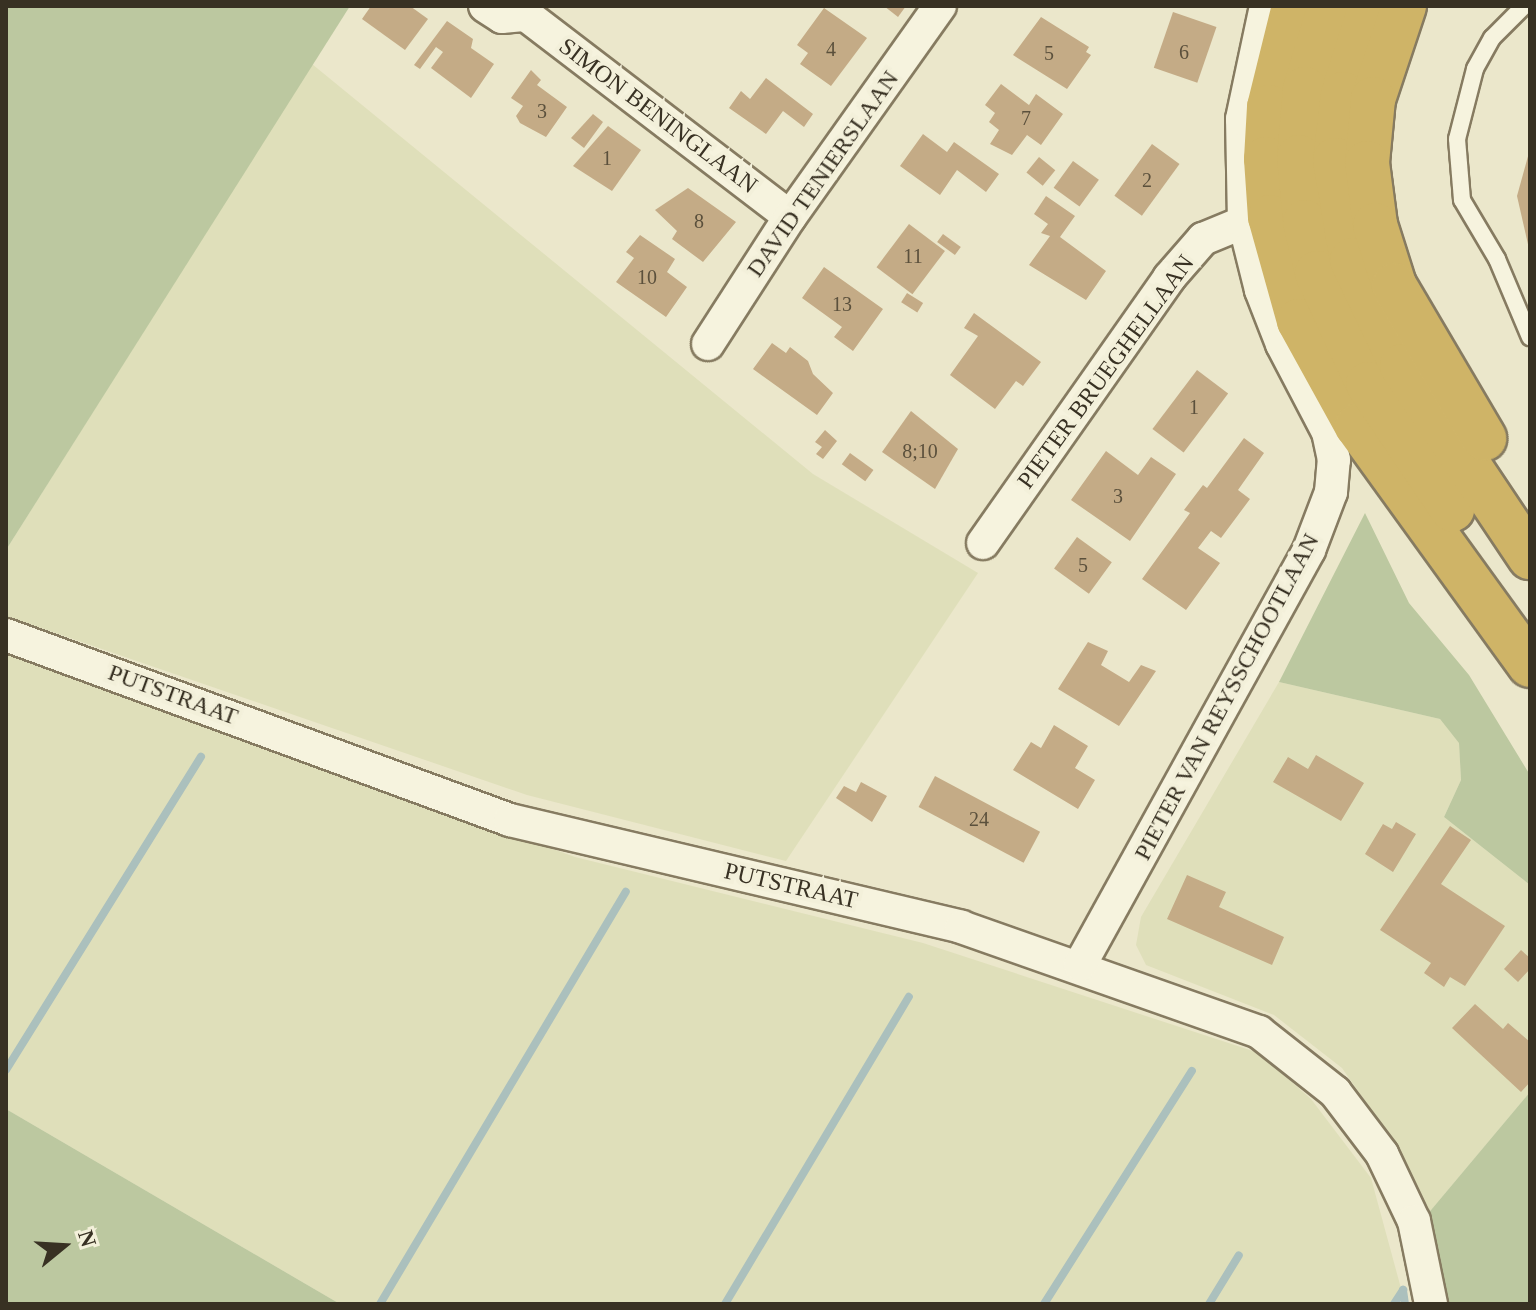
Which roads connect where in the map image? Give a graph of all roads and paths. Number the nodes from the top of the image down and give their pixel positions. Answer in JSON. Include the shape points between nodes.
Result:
{"nodes":[{"id":1,"x":485,"y":6,"type":"edge"},
{"id":2,"x":940,"y":6,"type":"edge"},
{"id":3,"x":1266,"y":6,"type":"edge"},
{"id":4,"x":1294,"y":6,"type":"edge"},
{"id":5,"x":1330,"y":6,"type":"edge"},
{"id":6,"x":1371,"y":6,"type":"edge"},
{"id":7,"x":1404,"y":6,"type":"edge"},
{"id":8,"x":1524,"y":6,"type":"edge"},
{"id":9,"x":525,"y":11,"type":"edge"},
{"id":10,"x":790,"y":217,"type":"junction"},
{"id":11,"x":1244,"y":222,"type":"junction"},
{"id":12,"x":1530,"y":337,"type":"edge"},
{"id":13,"x":708,"y":344,"type":"dead end"},
{"id":14,"x":1530,"y":516,"type":"edge"},
{"id":15,"x":983,"y":543,"type":"dead end"},
{"id":16,"x":1530,"y":557,"type":"edge"},
{"id":17,"x":1530,"y":623,"type":"edge"},
{"id":18,"x":6,"y":635,"type":"edge"},
{"id":19,"x":1530,"y":665,"type":"edge"},
{"id":20,"x":1080,"y":965,"type":"junction"},
{"id":21,"x":1431,"y":1304,"type":"edge"}],
"edges":[{"from":1,"to":9,"type":"street","name":"SIMON BENINGLAAN","via":[[502,17]]},
{"from":2,"to":10,"type":"street","name":"DAVID TENIERSLAAN"},
{"from":3,"to":11,"type":"street","name":"PIETER VAN REYSSCHOOTLAAN","via":[[1242,119]]},
{"from":4,"to":19,"type":"highway","via":[[1274,82],[1266,159],[1270,217],[1295,308],[1357,426]]},
{"from":5,"to":17,"type":"highway","via":[[1305,89],[1299,157],[1305,222],[1317,273],[1368,384]]},
{"from":6,"to":16,"type":"highway","via":[[1343,94],[1335,160],[1352,260],[1402,366]]},
{"from":7,"to":14,"type":"highway","via":[[1373,99],[1367,163],[1375,225],[1394,285],[1420,335]]},
{"from":8,"to":12,"type":"lane","via":[[1492,38],[1475,69],[1457,139],[1462,200],[1497,259]]},
{"from":9,"to":10,"type":"street","name":"SIMON BENINGLAAN"},
{"from":10,"to":13,"type":"street","name":"DAVID TENIERSLAAN"},
{"from":11,"to":15,"type":"street","name":"PIETER BRUEGHELLAAN","via":[[1203,239],[1169,278]]},
{"from":11,"to":20,"type":"street","name":"PIETER VAN REYSSCHOOTLAAN","via":[[1282,344],[1328,432],[1334,460],[1331,492],[1309,550]]},
{"from":18,"to":20,"type":"street","name":"PUTSTRAAT","via":[[510,820],[961,927]]},
{"from":20,"to":21,"type":"street","name":"PUTSTRAAT","via":[[1259,1032],[1335,1092],[1399,1185],[1424,1257]]}]}
